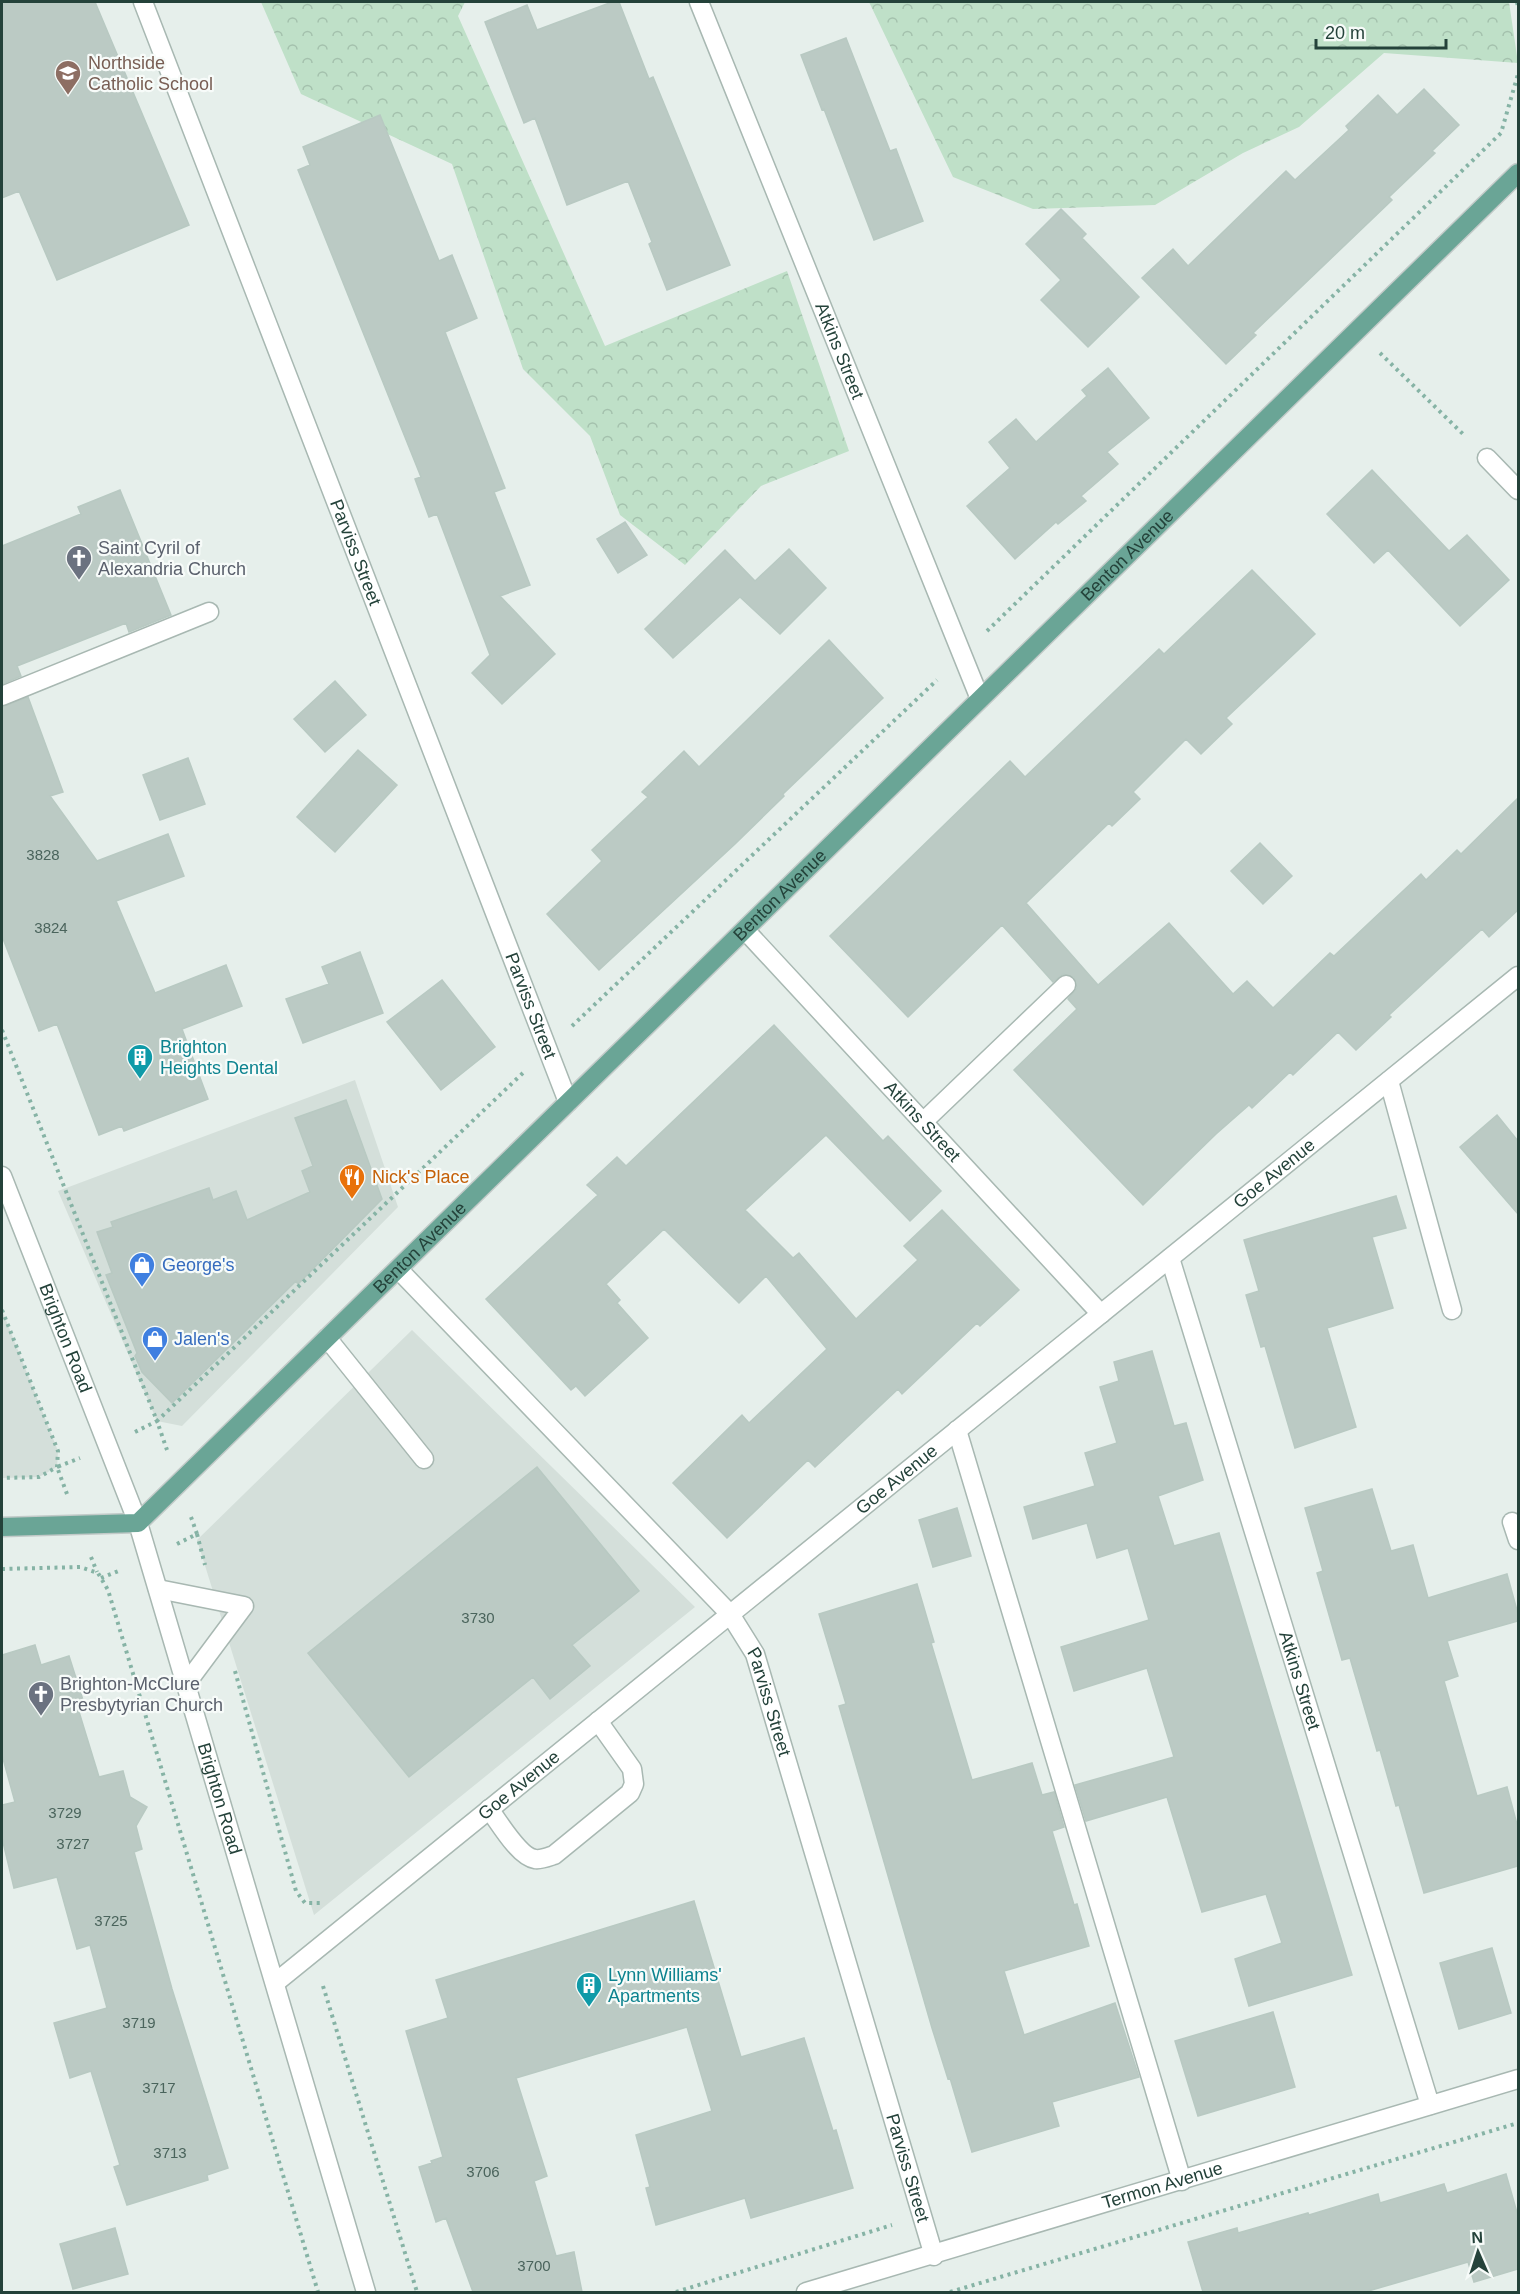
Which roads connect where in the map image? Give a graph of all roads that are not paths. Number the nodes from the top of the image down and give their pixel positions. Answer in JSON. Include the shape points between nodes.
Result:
{"nodes":[{"id":1,"x":143,"y":2,"type":"edge"},
{"id":2,"x":699,"y":2,"type":"edge"},
{"id":3,"x":1518,"y":173,"type":"edge"},
{"id":4,"x":1487,"y":458,"type":"road end"},
{"id":5,"x":1518,"y":490,"type":"edge"},
{"id":6,"x":209,"y":612,"type":"dead end"},
{"id":7,"x":2,"y":696,"type":"edge"},
{"id":8,"x":980,"y":699,"type":"junction"},
{"id":9,"x":744,"y":930,"type":"junction"},
{"id":10,"x":1518,"y":976,"type":"edge"},
{"id":11,"x":1066,"y":985,"type":"dead end"},
{"id":12,"x":1389,"y":1081,"type":"junction"},
{"id":13,"x":568,"y":1102,"type":"junction"},
{"id":14,"x":923,"y":1122,"type":"junction"},
{"id":15,"x":2,"y":1176,"type":"edge"},
{"id":16,"x":1170,"y":1258,"type":"junction"},
{"id":17,"x":398,"y":1269,"type":"junction"},
{"id":18,"x":1452,"y":1310,"type":"dead end"},
{"id":19,"x":1101,"y":1314,"type":"junction"},
{"id":20,"x":327,"y":1338,"type":"junction"},
{"id":21,"x":957,"y":1430,"type":"junction"},
{"id":22,"x":424,"y":1459,"type":"dead end"},
{"id":23,"x":1512,"y":1522,"type":"dead end"},
{"id":24,"x":138,"y":1523,"type":"junction"},
{"id":25,"x":2,"y":1527,"type":"edge"},
{"id":26,"x":1518,"y":1540,"type":"edge"},
{"id":27,"x":158,"y":1589,"type":"junction"},
{"id":28,"x":730,"y":1614,"type":"junction"},
{"id":29,"x":186,"y":1684,"type":"junction"},
{"id":30,"x":598,"y":1721,"type":"junction"},
{"id":31,"x":489,"y":1809,"type":"junction"},
{"id":32,"x":275,"y":1983,"type":"junction"},
{"id":33,"x":1518,"y":2079,"type":"edge"},
{"id":34,"x":1430,"y":2105,"type":"junction"},
{"id":35,"x":1182,"y":2181,"type":"junction"},
{"id":36,"x":934,"y":2256,"type":"junction"},
{"id":37,"x":366,"y":2292,"type":"edge"},
{"id":38,"x":806,"y":2292,"type":"edge"}],
"edges":[{"from":1,"to":13,"type":"street","name":"Parviss Street"},
{"from":2,"to":8,"type":"street","name":"Atkins Street"},
{"from":3,"to":8,"type":"main road","name":"Benton Avenue"},
{"from":4,"to":5,"type":"street"},
{"from":6,"to":7,"type":"street"},
{"from":8,"to":9,"type":"main road","name":"Benton Avenue"},
{"from":9,"to":13,"type":"main road","name":"Benton Avenue"},
{"from":9,"to":14,"type":"street","name":"Atkins Street"},
{"from":10,"to":12,"type":"street","name":"Goe Avenue"},
{"from":11,"to":14,"type":"street"},
{"from":12,"to":16,"type":"street","name":"Goe Avenue"},
{"from":12,"to":18,"type":"street"},
{"from":13,"to":17,"type":"main road","name":"Benton Avenue"},
{"from":14,"to":19,"type":"street","name":"Atkins Street"},
{"from":15,"to":24,"type":"street","name":"Brighton Road"},
{"from":16,"to":19,"type":"street","name":"Goe Avenue"},
{"from":16,"to":34,"type":"street","name":"Atkins Street"},
{"from":17,"to":20,"type":"main road","name":"Benton Avenue"},
{"from":17,"to":28,"type":"street","name":"Parviss Street"},
{"from":19,"to":21,"type":"street","name":"Goe Avenue"},
{"from":20,"to":22,"type":"street"},
{"from":20,"to":24,"type":"main road","name":"Benton Avenue"},
{"from":21,"to":28,"type":"street","name":"Goe Avenue"},
{"from":21,"to":35,"type":"street"},
{"from":23,"to":26,"type":"street"},
{"from":24,"to":25,"type":"main road"},
{"from":24,"to":27,"type":"street","name":"Brighton Road"},
{"from":27,"to":29,"type":"street","name":"Brighton Road"},
{"from":27,"to":29,"type":"street","via":[[244,1606]]},
{"from":28,"to":30,"type":"street","name":"Goe Avenue"},
{"from":28,"to":36,"type":"street","name":"Parviss Street","via":[[755,1654]]},
{"from":29,"to":32,"type":"street","name":"Brighton Road"},
{"from":30,"to":31,"type":"street","name":"Goe Avenue"},
{"from":30,"to":31,"type":"street","via":[[632,1769],[634,1785],[630,1793],[554,1855],[533,1859],[522,1852]]},
{"from":31,"to":32,"type":"street","name":"Goe Avenue"},
{"from":32,"to":37,"type":"street","name":"Brighton Road"},
{"from":33,"to":34,"type":"street","name":"Termon Avenue"},
{"from":34,"to":35,"type":"street","name":"Termon Avenue"},
{"from":35,"to":36,"type":"street","name":"Termon Avenue"},
{"from":36,"to":38,"type":"street","name":"Termon Avenue"}]}
